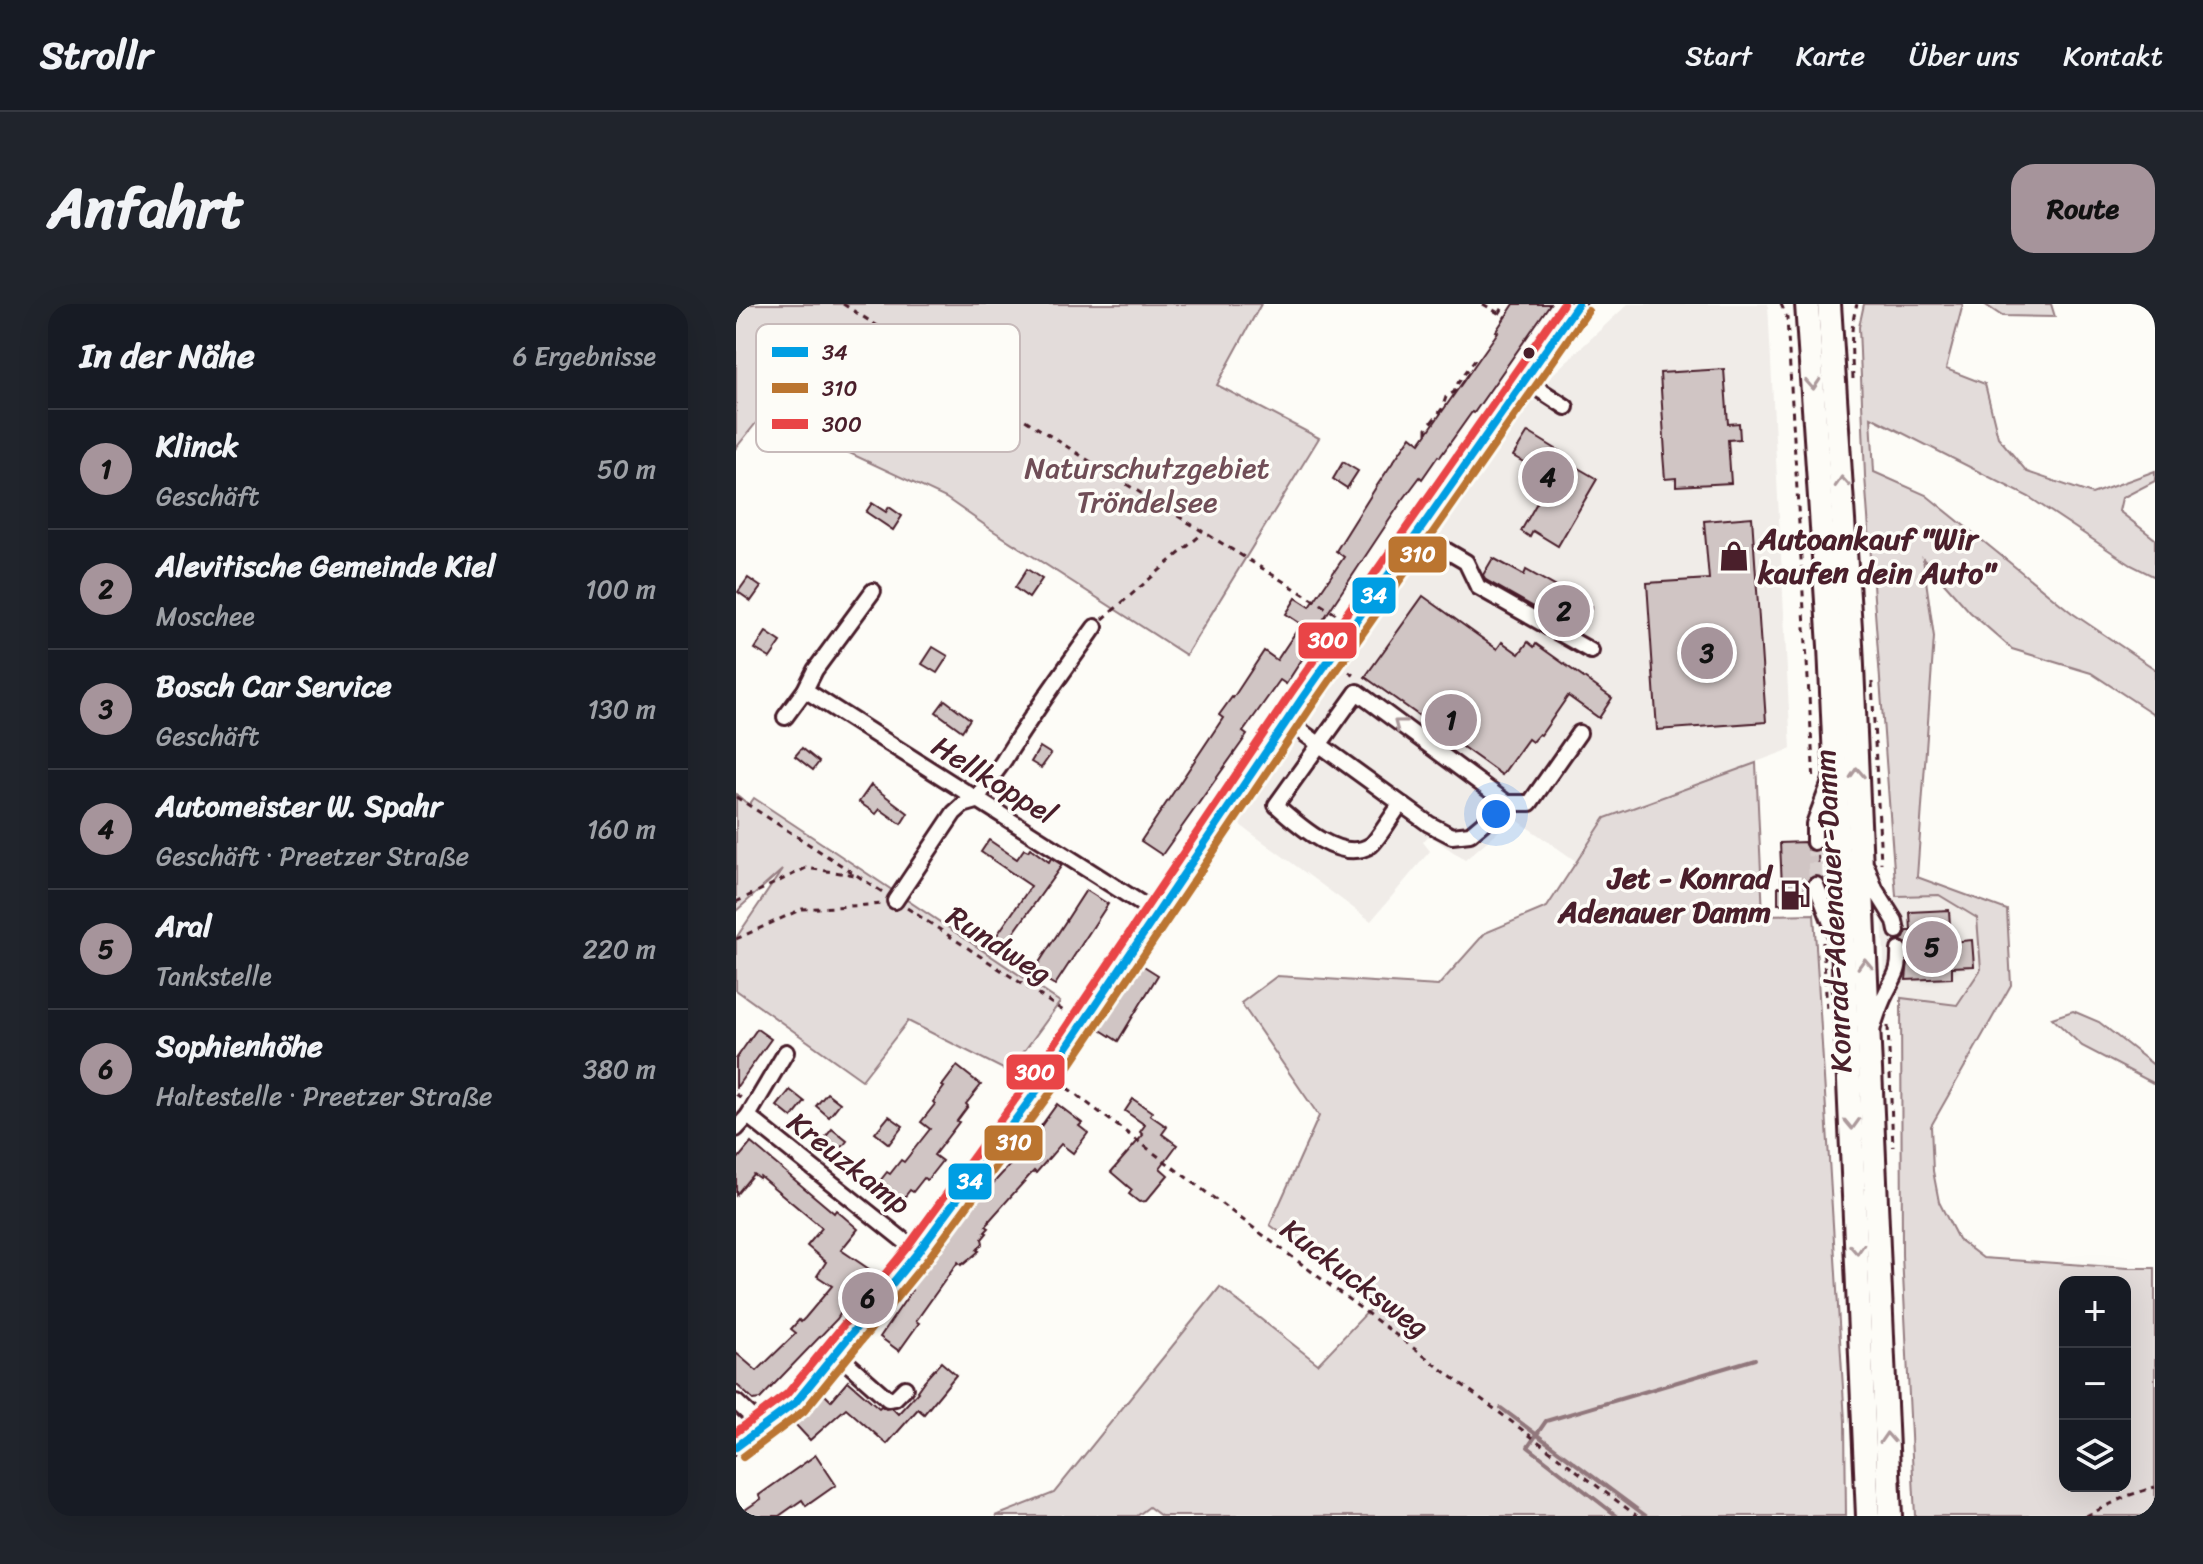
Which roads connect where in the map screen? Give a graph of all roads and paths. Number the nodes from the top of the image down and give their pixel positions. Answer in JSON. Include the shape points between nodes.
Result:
{"nodes":[{"id":1,"x":843,"y":304,"type":"edge"},
{"id":2,"x":1483,"y":304,"type":"edge"},
{"id":3,"x":1505,"y":304,"type":"edge"},
{"id":4,"x":1578,"y":304,"type":"edge"},
{"id":5,"x":1797,"y":304,"type":"edge"},
{"id":6,"x":1807,"y":304,"type":"edge"},
{"id":7,"x":1829,"y":304,"type":"edge"},
{"id":8,"x":1839,"y":304,"type":"edge"},
{"id":9,"x":1499,"y":314,"type":"junction"},
{"id":10,"x":1505,"y":317,"type":"dead end"},
{"id":11,"x":874,"y":324,"type":"edge"},
{"id":12,"x":1831,"y":328,"type":"junction"},
{"id":13,"x":1810,"y":336,"type":"junction"},
{"id":14,"x":1476,"y":358,"type":"dead end"},
{"id":15,"x":1526,"y":381,"type":"junction"},
{"id":16,"x":1566,"y":407,"type":"dead end"},
{"id":17,"x":1020,"y":417,"type":"edge"},
{"id":18,"x":1427,"y":433,"type":"dead end"},
{"id":19,"x":1203,"y":533,"type":"junction"},
{"id":20,"x":1418,"y":534,"type":"junction"},
{"id":21,"x":873,"y":591,"type":"dead end"},
{"id":22,"x":1353,"y":625,"type":"junction"},
{"id":23,"x":1095,"y":627,"type":"joint"},
{"id":24,"x":1591,"y":651,"type":"dead end"},
{"id":25,"x":1330,"y":658,"type":"junction"},
{"id":26,"x":805,"y":690,"type":"junction"},
{"id":27,"x":1357,"y":692,"type":"junction"},
{"id":28,"x":785,"y":717,"type":"dead end"},
{"id":29,"x":1287,"y":721,"type":"junction"},
{"id":30,"x":1579,"y":733,"type":"dead end"},
{"id":31,"x":1319,"y":745,"type":"junction"},
{"id":32,"x":1836,"y":770,"type":"junction"},
{"id":33,"x":736,"y":797,"type":"edge"},
{"id":34,"x":977,"y":801,"type":"junction"},
{"id":35,"x":1507,"y":803,"type":"junction"},
{"id":36,"x":1401,"y":804,"type":"junction"},
{"id":37,"x":1814,"y":842,"type":"tunnel mouth"},
{"id":38,"x":1861,"y":851,"type":"junction"},
{"id":39,"x":857,"y":875,"type":"junction"},
{"id":40,"x":1816,"y":885,"type":"tunnel mouth"},
{"id":41,"x":895,"y":901,"type":"junction"},
{"id":42,"x":736,"y":902,"type":"edge"},
{"id":43,"x":1156,"y":913,"type":"junction"},
{"id":44,"x":1897,"y":931,"type":"dead end"},
{"id":45,"x":736,"y":939,"type":"edge"},
{"id":46,"x":1899,"y":950,"type":"dead end"},
{"id":47,"x":1845,"y":962,"type":"junction"},
{"id":48,"x":1082,"y":1023,"type":"junction"},
{"id":49,"x":1869,"y":1042,"type":"junction"},
{"id":50,"x":786,"y":1052,"type":"dead end"},
{"id":51,"x":1049,"y":1074,"type":"junction"},
{"id":52,"x":748,"y":1116,"type":"junction"},
{"id":53,"x":736,"y":1129,"type":"edge"},
{"id":54,"x":918,"y":1252,"type":"junction"},
{"id":55,"x":836,"y":1353,"type":"junction"},
{"id":56,"x":905,"y":1388,"type":"dead end"},
{"id":57,"x":736,"y":1402,"type":"edge"},
{"id":58,"x":763,"y":1427,"type":"junction"},
{"id":59,"x":736,"y":1447,"type":"edge"},
{"id":60,"x":2155,"y":1487,"type":"edge"},
{"id":61,"x":1637,"y":1516,"type":"edge"},
{"id":62,"x":1868,"y":1516,"type":"edge"},
{"id":63,"x":1890,"y":1516,"type":"edge"},
{"id":64,"x":2086,"y":1516,"type":"edge"}],
"edges":[{"from":1,"to":11,"type":"path"},
{"from":2,"to":9,"type":"path"},
{"from":3,"to":9,"type":"path"},
{"from":4,"to":15,"type":"street"},
{"from":5,"to":13,"type":"highway"},
{"from":6,"to":13,"type":"highway","name":"Konrad-Adenauer-Damm"},
{"from":7,"to":12,"type":"highway","name":"Konrad-Adenauer-Damm"},
{"from":8,"to":12,"type":"highway"},
{"from":9,"to":10,"type":"path"},
{"from":38,"to":12,"type":"highway","name":"Konrad-Adenauer-Damm","one_way":true},
{"from":13,"to":32,"type":"highway","name":"Konrad-Adenauer-Damm","one_way":true},
{"from":14,"to":18,"type":"path"},
{"from":15,"to":16,"type":"street"},
{"from":15,"to":20,"type":"street"},
{"from":17,"to":19,"type":"path"},
{"from":19,"to":22,"type":"path"},
{"from":19,"to":23,"type":"path"},
{"from":20,"to":22,"type":"street"},
{"from":20,"to":24,"type":"street","via":[[1466,562],[1478,587]]},
{"from":21,"to":26,"type":"street"},
{"from":22,"to":25,"type":"street"},
{"from":23,"to":34,"type":"street"},
{"from":25,"to":27,"type":"path","via":[[1357,678]]},
{"from":25,"to":29,"type":"street"},
{"from":26,"to":28,"type":"street"},
{"from":26,"to":34,"type":"street","name":"Hellkoppel"},
{"from":27,"to":31,"type":"street"},
{"from":35,"to":27,"type":"street","one_way":true},
{"from":29,"to":31,"type":"street"},
{"from":29,"to":43,"type":"street"},
{"from":30,"to":35,"type":"street","via":[[1530,803]]},
{"from":31,"to":36,"type":"street"},
{"from":31,"to":36,"type":"street","via":[[1276,805],[1302,829],[1332,846],[1357,849],[1371,845]]},
{"from":32,"to":37,"type":"street","via":[[1814,824]]},
{"from":32,"to":47,"type":"highway","name":"Konrad-Adenauer-Damm"},
{"from":33,"to":39,"type":"path","name":"Rundweg"},
{"from":34,"to":41,"type":"street","via":[[954,813]]},
{"from":34,"to":43,"type":"street","name":"Hellkoppel"},
{"from":35,"to":36,"type":"street","via":[[1470,834],[1452,836]]},
{"from":38,"to":44,"type":"street"},
{"from":49,"to":38,"type":"highway","name":"Konrad-Adenauer-Damm","one_way":true},
{"from":39,"to":41,"type":"path","name":"Rundweg"},
{"from":39,"to":42,"type":"path","via":[[806,868]]},
{"from":40,"to":47,"type":"street"},
{"from":41,"to":45,"type":"path","via":[[802,909]]},
{"from":41,"to":48,"type":"path","name":"Rundweg"},
{"from":43,"to":48,"type":"street"},
{"from":46,"to":49,"type":"street","via":[[1900,966]]},
{"from":47,"to":62,"type":"highway","name":"Konrad-Adenauer-Damm","one_way":true},
{"from":48,"to":51,"type":"street"},
{"from":63,"to":49,"type":"highway","name":"Konrad-Adenauer-Damm","one_way":true},
{"from":50,"to":52,"type":"street"},
{"from":51,"to":54,"type":"street"},
{"from":51,"to":61,"type":"path","name":"Kuckucksweg"},
{"from":52,"to":53,"type":"street"},
{"from":52,"to":54,"type":"street","name":"Kreuzkamp"},
{"from":54,"to":55,"type":"street"},
{"from":55,"to":56,"type":"street","via":[[888,1399]]},
{"from":55,"to":58,"type":"street","via":[[795,1403]]},
{"from":57,"to":58,"type":"street"},
{"from":58,"to":59,"type":"street"},
{"from":60,"to":64,"type":"path"}]}
